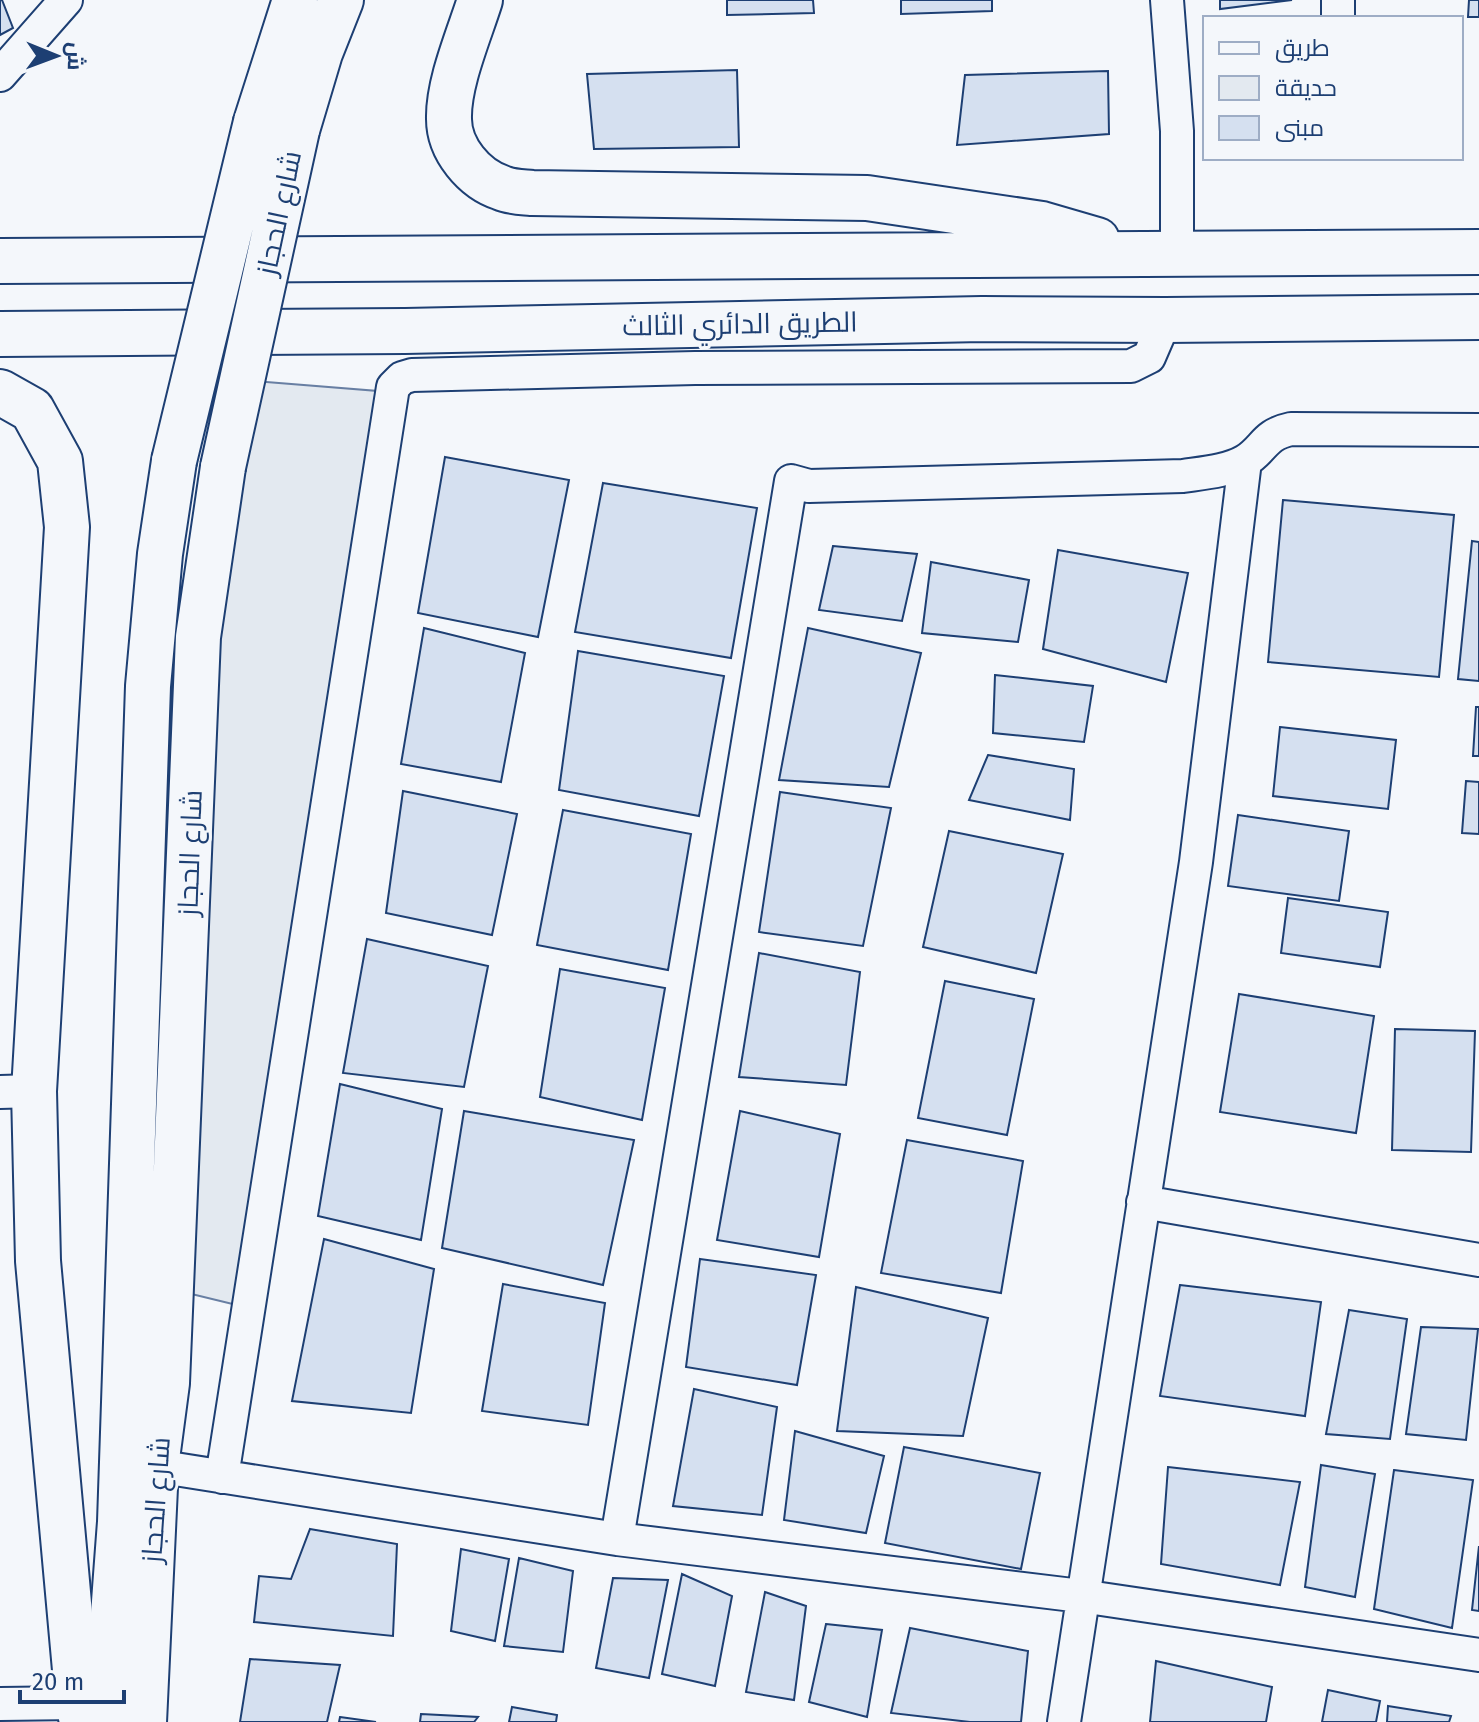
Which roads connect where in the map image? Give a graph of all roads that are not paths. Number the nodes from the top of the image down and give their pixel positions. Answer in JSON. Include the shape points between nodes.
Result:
{"nodes":[{"id":1,"x":66,"y":0,"type":"edge"},
{"id":2,"x":295,"y":0,"type":"edge"},
{"id":3,"x":341,"y":0,"type":"edge"},
{"id":4,"x":480,"y":0,"type":"edge"},
{"id":5,"x":1167,"y":0,"type":"edge"},
{"id":6,"x":0,"y":75,"type":"edge"},
{"id":7,"x":276,"y":126,"type":"junction"},
{"id":8,"x":1479,"y":252,"type":"edge"},
{"id":9,"x":1157,"y":254,"type":"junction"},
{"id":10,"x":0,"y":261,"type":"edge"},
{"id":11,"x":1479,"y":317,"type":"edge"},
{"id":12,"x":1165,"y":320,"type":"junction"},
{"id":13,"x":0,"y":334,"type":"edge"},
{"id":14,"x":0,"y":392,"type":"edge"},
{"id":15,"x":1479,"y":430,"type":"edge"},
{"id":16,"x":1245,"y":461,"type":"junction"},
{"id":17,"x":17,"y":1092,"type":"edge"},
{"id":18,"x":1143,"y":1202,"type":"junction"},
{"id":19,"x":1479,"y":1260,"type":"edge"},
{"id":20,"x":156,"y":1466,"type":"junction"},
{"id":21,"x":222,"y":1477,"type":"junction"},
{"id":22,"x":617,"y":1539,"type":"junction"},
{"id":23,"x":1081,"y":1596,"type":"junction"},
{"id":24,"x":1479,"y":1655,"type":"edge"},
{"id":25,"x":0,"y":1704,"type":"edge"},
{"id":26,"x":88,"y":1716,"type":"edge"},
{"id":27,"x":144,"y":1722,"type":"edge"},
{"id":28,"x":1064,"y":1722,"type":"edge"}],
"edges":[{"from":1,"to":6,"type":"street"},
{"from":2,"to":7,"type":"main road","name":"شارع الحجاز"},
{"from":3,"to":7,"type":"main road","name":"شارع الحجاز","via":[[320,53]]},
{"from":4,"to":9,"type":"main road","via":[[449,120],[458,151],[474,173],[502,189],[867,198],[1042,224]]},
{"from":5,"to":9,"type":"street","via":[[1177,131]]},
{"from":7,"to":20,"type":"main road","name":"شارع الحجاز","bridge":true,"via":[[198,637],[167,1383]]},
{"from":7,"to":26,"type":"main road","name":"شارع الحجاز","bridge":true,"via":[[174,461],[160,554],[148,686],[120,1522]]},
{"from":8,"to":9,"type":"main road"},
{"from":9,"to":10,"type":"main road"},
{"from":11,"to":12,"type":"main road","name":"الطريق الدائري الثالث"},
{"from":12,"to":13,"type":"main road","name":"الطريق الدائري الثالث"},
{"from":12,"to":21,"type":"street","via":[[1149,357],[1131,366],[412,375],[393,387]]},
{"from":14,"to":17,"type":"main road","via":[[32,410],[60,461],[67,527]]},
{"from":15,"to":16,"type":"street","via":[[1291,429],[1274,433]]},
{"from":16,"to":18,"type":"street","via":[[1196,862]]},
{"from":16,"to":22,"type":"street","via":[[1210,472],[1146,478],[809,486],[791,481]]},
{"from":17,"to":26,"type":"main road"},
{"from":18,"to":19,"type":"street"},
{"from":18,"to":23,"type":"street"},
{"from":20,"to":21,"type":"street"},
{"from":20,"to":27,"type":"main road","name":"شارع الحجاز"},
{"from":21,"to":22,"type":"street"},
{"from":22,"to":23,"type":"street"},
{"from":23,"to":24,"type":"street"},
{"from":23,"to":28,"type":"street"},
{"from":25,"to":26,"type":"street"}]}
